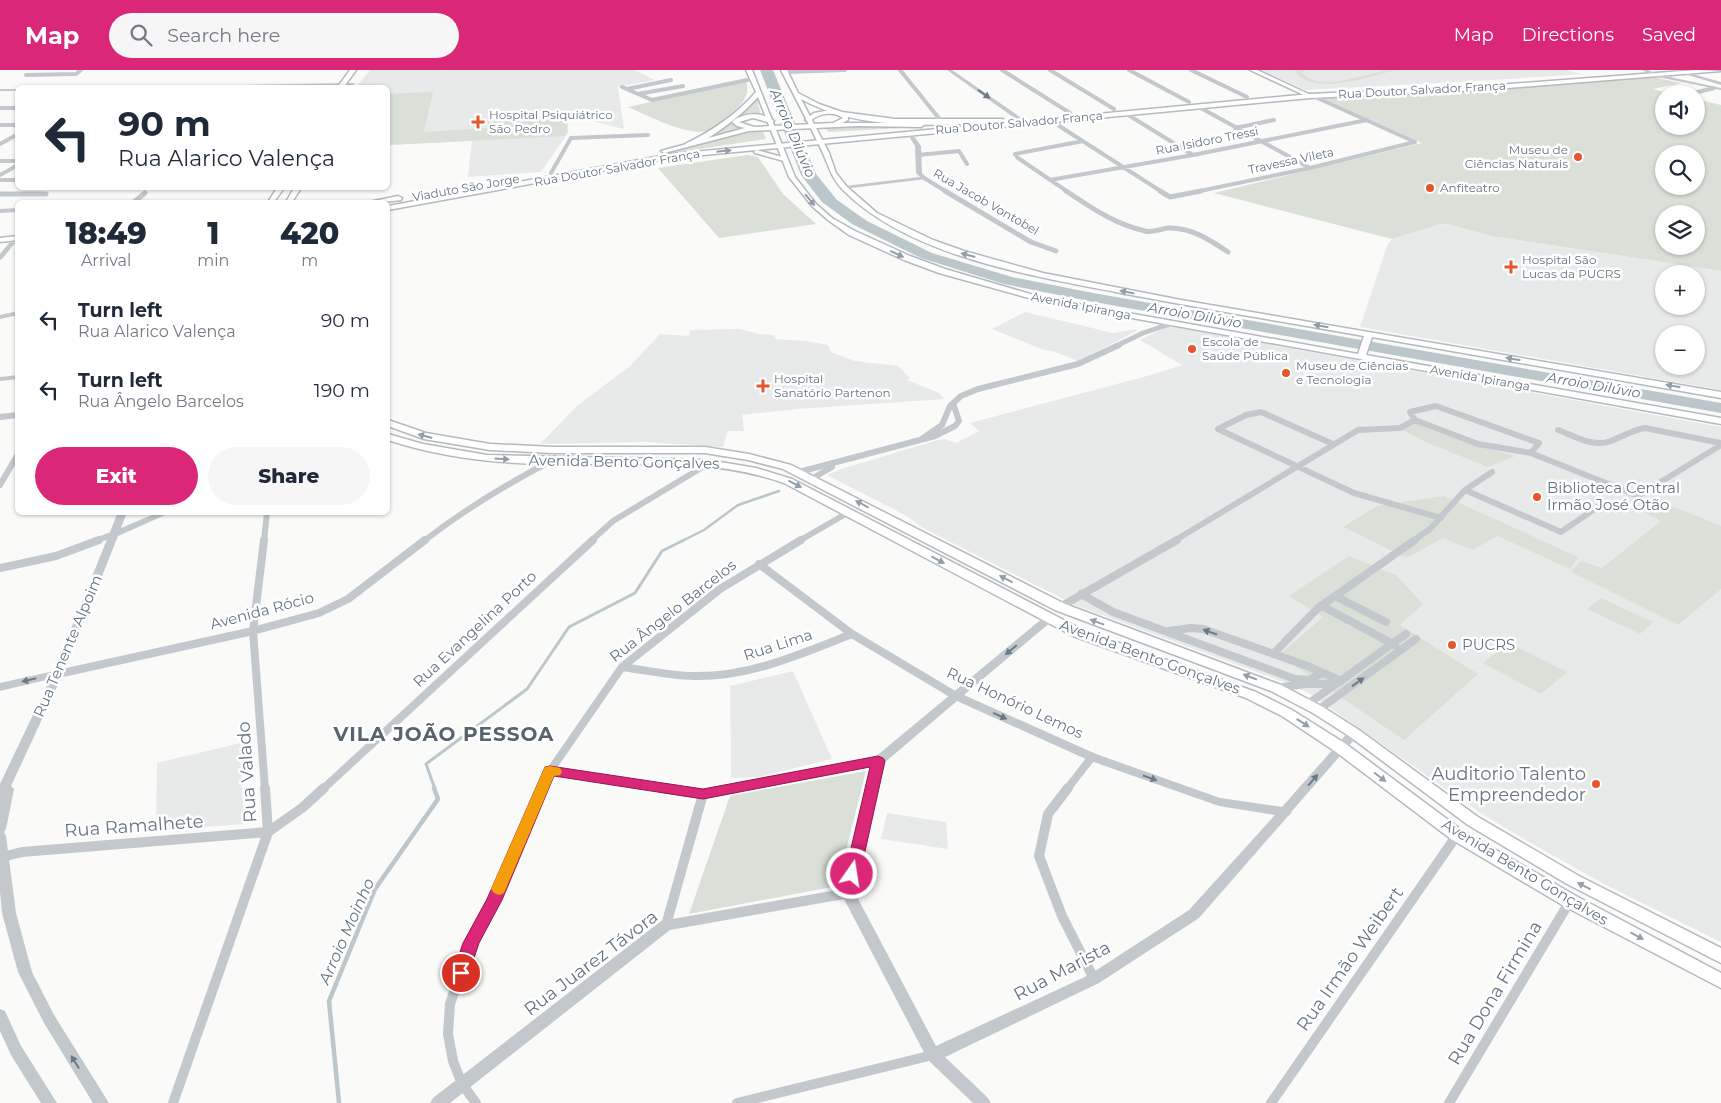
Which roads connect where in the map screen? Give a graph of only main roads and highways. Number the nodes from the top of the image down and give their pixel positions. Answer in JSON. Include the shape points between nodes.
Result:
{"nodes":[{"id":1,"x":354,"y":70,"type":"edge"},
{"id":2,"x":749,"y":70,"type":"edge"},
{"id":3,"x":1253,"y":70,"type":"edge"},
{"id":4,"x":1645,"y":70,"type":"edge"},
{"id":5,"x":1719,"y":70,"type":"edge"},
{"id":6,"x":785,"y":71,"type":"edge"},
{"id":7,"x":1696,"y":72,"type":"junction"},
{"id":8,"x":359,"y":77,"type":"dead end"},
{"id":9,"x":1705,"y":78,"type":"road end"},
{"id":10,"x":342,"y":85,"type":"edge"},
{"id":11,"x":353,"y":85,"type":"edge"},
{"id":12,"x":759,"y":92,"type":"junction"},
{"id":13,"x":1302,"y":92,"type":"junction"},
{"id":14,"x":797,"y":94,"type":"junction"},
{"id":15,"x":1311,"y":96,"type":"junction"},
{"id":16,"x":1001,"y":120,"type":"junction"},
{"id":17,"x":809,"y":123,"type":"junction"},
{"id":18,"x":775,"y":125,"type":"junction"},
{"id":19,"x":821,"y":125,"type":"junction"},
{"id":20,"x":763,"y":128,"type":"junction"},
{"id":21,"x":853,"y":139,"type":"junction"},
{"id":22,"x":820,"y":142,"type":"junction"},
{"id":23,"x":687,"y":145,"type":"junction"},
{"id":24,"x":784,"y":146,"type":"junction"},
{"id":25,"x":740,"y":150,"type":"junction"},
{"id":26,"x":826,"y":153,"type":"junction"},
{"id":27,"x":784,"y":159,"type":"junction"},
{"id":28,"x":553,"y":175,"type":"junction"},
{"id":29,"x":533,"y":178,"type":"junction"},
{"id":30,"x":386,"y":200,"type":"edge"},
{"id":31,"x":390,"y":201,"type":"edge"},
{"id":32,"x":390,"y":206,"type":"edge"},
{"id":33,"x":390,"y":206,"type":"edge"},
{"id":34,"x":866,"y":207,"type":"junction"},
{"id":35,"x":876,"y":209,"type":"dead end"},
{"id":36,"x":889,"y":211,"type":"dead end"},
{"id":37,"x":888,"y":221,"type":"junction"},
{"id":38,"x":0,"y":241,"type":"edge"},
{"id":39,"x":15,"y":241,"type":"edge"},
{"id":40,"x":1368,"y":337,"type":"junction"},
{"id":41,"x":1362,"y":355,"type":"junction"},
{"id":42,"x":1721,"y":395,"type":"edge"},
{"id":43,"x":1719,"y":422,"type":"edge"},
{"id":44,"x":390,"y":424,"type":"edge"},
{"id":45,"x":390,"y":437,"type":"edge"},
{"id":46,"x":1721,"y":956,"type":"edge"},
{"id":47,"x":1721,"y":981,"type":"edge"}],
"edges":[{"from":1,"to":10,"type":"main road"},
{"from":2,"to":12,"type":"main road","name":"Avenida Ipiranga"},
{"from":3,"to":13,"type":"main road"},
{"from":4,"to":13,"type":"main road","name":"Rua Doutor Salvador França","via":[[1478,84]]},
{"from":5,"to":7,"type":"main road","name":"Rua Doutor Salvador França"},
{"from":6,"to":14,"type":"main road","name":"Avenida Ipiranga"},
{"from":7,"to":9,"type":"main road"},
{"from":7,"to":15,"type":"main road","name":"Rua Doutor Salvador França","via":[[1483,88]]},
{"from":8,"to":11,"type":"main road"},
{"from":12,"to":18,"type":"main road","name":"Avenida Ipiranga"},
{"from":12,"to":23,"type":"main road","via":[[718,129]]},
{"from":13,"to":15,"type":"main road"},
{"from":13,"to":16,"type":"main road","name":"Rua Doutor Salvador França"},
{"from":14,"to":16,"type":"main road","name":"Rua Doutor Salvador França","via":[[819,106],[861,117],[942,122]]},
{"from":14,"to":17,"type":"main road","name":"Avenida Ipiranga"},
{"from":15,"to":21,"type":"main road","name":"Rua Doutor Salvador França"},
{"from":16,"to":19,"type":"main road","name":"Rua Doutor Salvador França","via":[[936,125]]},
{"from":17,"to":18,"type":"main road","name":"Rua Doutor Salvador França"},
{"from":17,"to":19,"type":"main road","name":"Rua Doutor Salvador França"},
{"from":17,"to":19,"type":"main road","via":[[816,114],[825,112],[840,113],[847,118]]},
{"from":17,"to":22,"type":"main road","name":"Avenida Ipiranga"},
{"from":18,"to":20,"type":"main road","name":"Rua Doutor Salvador França"},
{"from":18,"to":20,"type":"main road","via":[[753,117],[736,122]]},
{"from":18,"to":24,"type":"main road","name":"Avenida Ipiranga"},
{"from":20,"to":23,"type":"main road","name":"Rua Doutor Salvador França","via":[[738,131]]},
{"from":21,"to":22,"type":"main road","name":"Rua Doutor Salvador França"},
{"from":21,"to":26,"type":"main road","via":[[832,144]]},
{"from":22,"to":24,"type":"main road","name":"Rua Doutor Salvador França"},
{"from":22,"to":26,"type":"main road","name":"Avenida Ipiranga"},
{"from":23,"to":28,"type":"main road","name":"Rua Doutor Salvador França"},
{"from":24,"to":25,"type":"main road","name":"Rua Doutor Salvador França"},
{"from":24,"to":27,"type":"main road","name":"Avenida Ipiranga"},
{"from":25,"to":27,"type":"main road"},
{"from":28,"to":25,"type":"main road","name":"Rua Doutor Salvador França","one_way":true,"via":[[672,156]]},
{"from":26,"to":34,"type":"main road","name":"Avenida Ipiranga","via":[[833,173]]},
{"from":27,"to":41,"type":"main road","name":"Avenida Ipiranga","one_way":true,"via":[[792,177],[830,219],[852,233],[942,271],[1018,294]]},
{"from":28,"to":29,"type":"main road","name":"Viaduto São Jorge"},
{"from":28,"to":30,"type":"main road","name":"Rua Doutor Salvador França"},
{"from":28,"to":32,"type":"main road","name":"Rua Doutor Salvador França"},
{"from":29,"to":31,"type":"main road","name":"Viaduto São Jorge"},
{"from":29,"to":33,"type":"main road","name":"Viaduto São Jorge"},
{"from":34,"to":35,"type":"main road"},
{"from":34,"to":37,"type":"main road","name":"Avenida Ipiranga"},
{"from":36,"to":37,"type":"main road"},
{"from":40,"to":37,"type":"main road","name":"Avenida Ipiranga","one_way":true,"via":[[1042,275],[930,242]]},
{"from":38,"to":39,"type":"main road"},
{"from":40,"to":41,"type":"main road"},
{"from":42,"to":40,"type":"main road","name":"Avenida Ipiranga","one_way":true},
{"from":41,"to":43,"type":"main road","name":"Avenida Ipiranga"},
{"from":46,"to":44,"type":"main road","name":"Avenida Bento Gonçalves","one_way":true,"via":[[1573,880],[1473,821],[1354,733],[1313,707],[1276,688],[1060,607],[799,472],[749,457],[705,450],[553,450],[464,444],[424,436]]},
{"from":45,"to":47,"type":"main road","name":"Avenida Bento Gonçalves","one_way":true,"via":[[410,445],[483,458],[711,462],[770,473],[1078,633],[1251,695],[1287,713],[1341,748],[1457,835],[1570,901]]}]}
